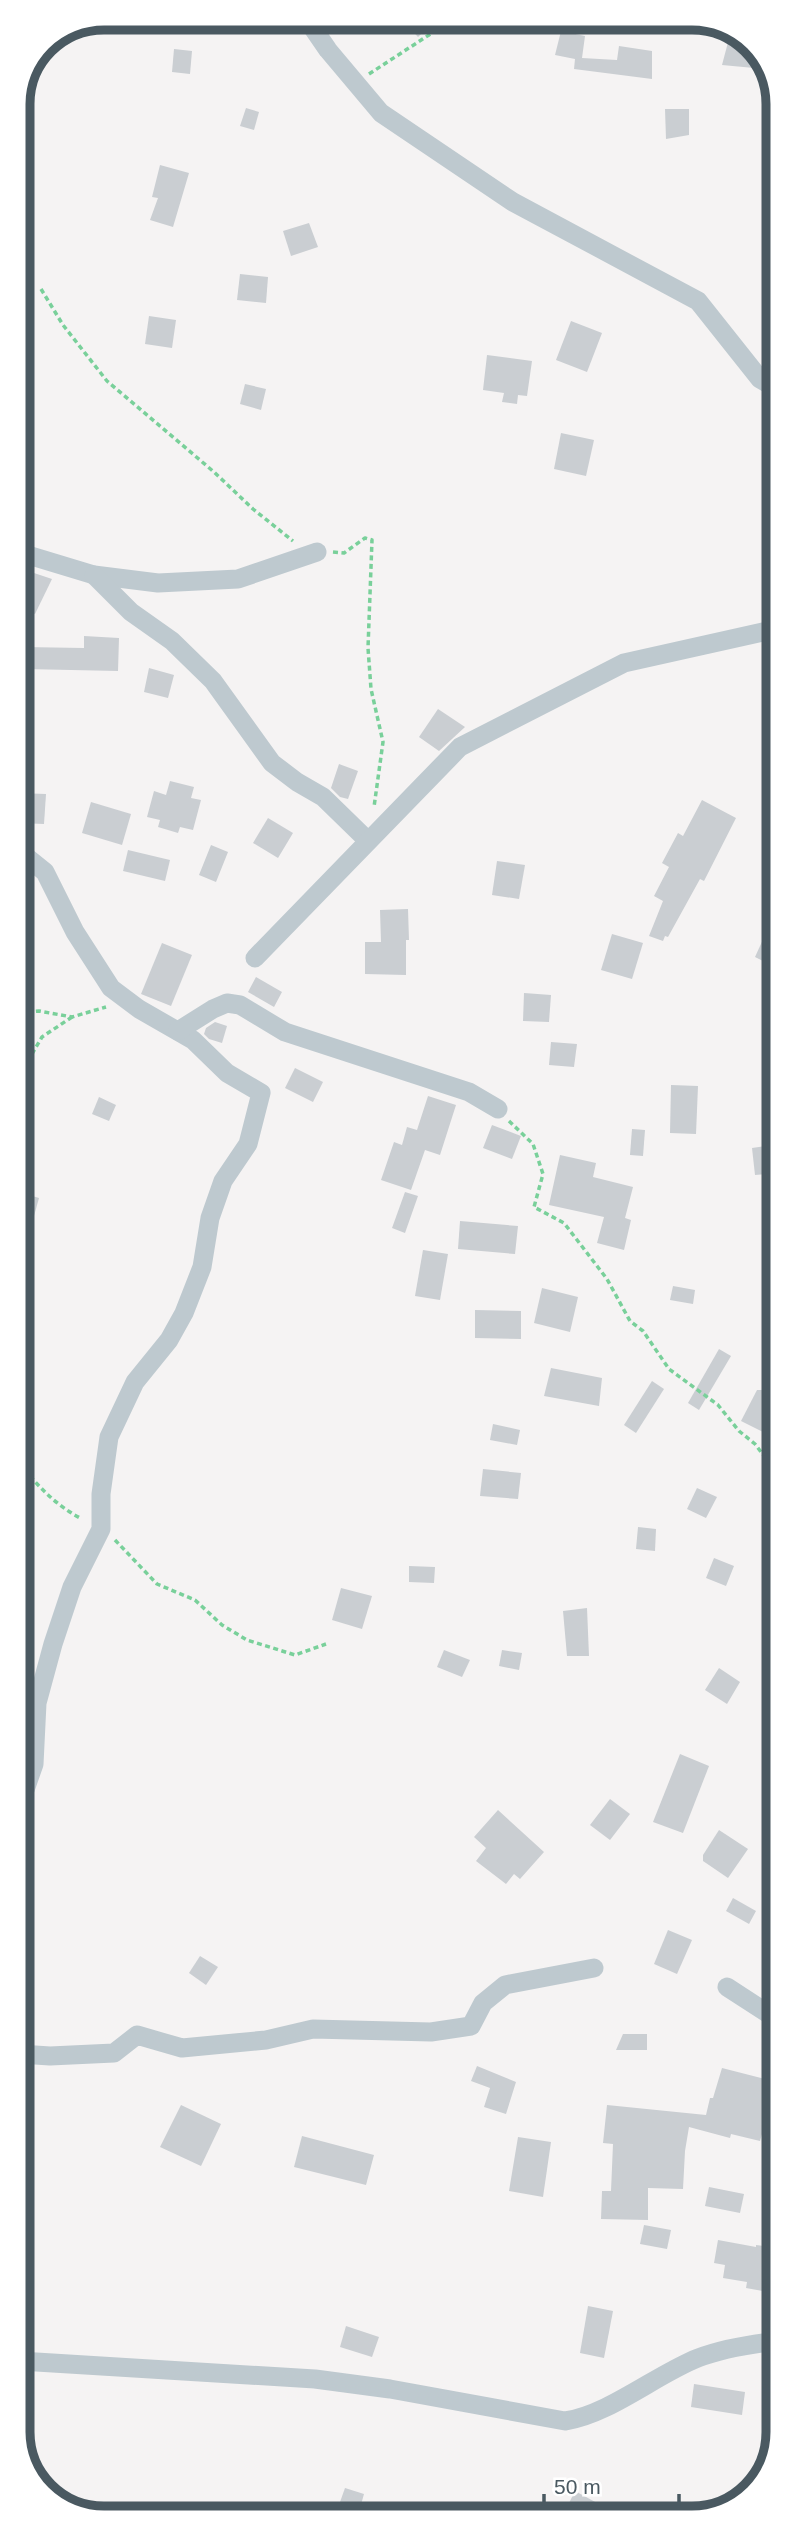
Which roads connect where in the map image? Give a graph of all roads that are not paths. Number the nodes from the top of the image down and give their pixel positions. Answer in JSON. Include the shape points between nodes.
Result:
{"nodes":[{"id":1,"x":314,"y":30,"type":"edge"},
{"id":2,"x":766,"y":382,"type":"edge"},
{"id":3,"x":317,"y":552,"type":"road end"},
{"id":4,"x":30,"y":556,"type":"edge"},
{"id":5,"x":94,"y":575,"type":"junction"},
{"id":6,"x":766,"y":631,"type":"edge"},
{"id":7,"x":365,"y":839,"type":"junction"},
{"id":8,"x":30,"y":860,"type":"edge"},
{"id":9,"x":255,"y":958,"type":"dead end"},
{"id":10,"x":178,"y":1031,"type":"junction"},
{"id":11,"x":498,"y":1109,"type":"road end"},
{"id":12,"x":30,"y":1775,"type":"edge"},
{"id":13,"x":594,"y":1968,"type":"dead end"},
{"id":14,"x":727,"y":1987,"type":"dead end"},
{"id":15,"x":766,"y":2012,"type":"edge"},
{"id":16,"x":30,"y":2055,"type":"edge"},
{"id":17,"x":766,"y":2343,"type":"edge"},
{"id":18,"x":30,"y":2362,"type":"edge"}],
"edges":[{"from":1,"to":2,"type":"street","via":[[381,113],[513,202],[698,300]]},
{"from":3,"to":5,"type":"street","via":[[238,579],[158,583]]},
{"from":4,"to":5,"type":"street"},
{"from":5,"to":7,"type":"street","via":[[213,681],[272,763],[323,797]]},
{"from":6,"to":7,"type":"street","via":[[624,663],[460,747]]},
{"from":7,"to":9,"type":"street"},
{"from":8,"to":10,"type":"street","via":[[45,872],[75,932],[111,988]]},
{"from":10,"to":11,"type":"street","via":[[227,1003],[240,1005],[285,1032],[469,1092]]},
{"from":10,"to":12,"type":"street","via":[[227,1073],[261,1093],[248,1144],[223,1181],[214,1206],[202,1266],[184,1313],[135,1382],[110,1437],[101,1529],[72,1587],[53,1644],[37,1703]]},
{"from":13,"to":16,"type":"street","via":[[506,1985],[483,2003],[471,2026],[431,2032],[313,2029],[266,2040],[182,2048],[137,2035],[114,2053]]},
{"from":14,"to":15,"type":"street"},
{"from":17,"to":18,"type":"street","via":[[698,2358],[586,2416],[565,2421],[315,2379]]}]}
